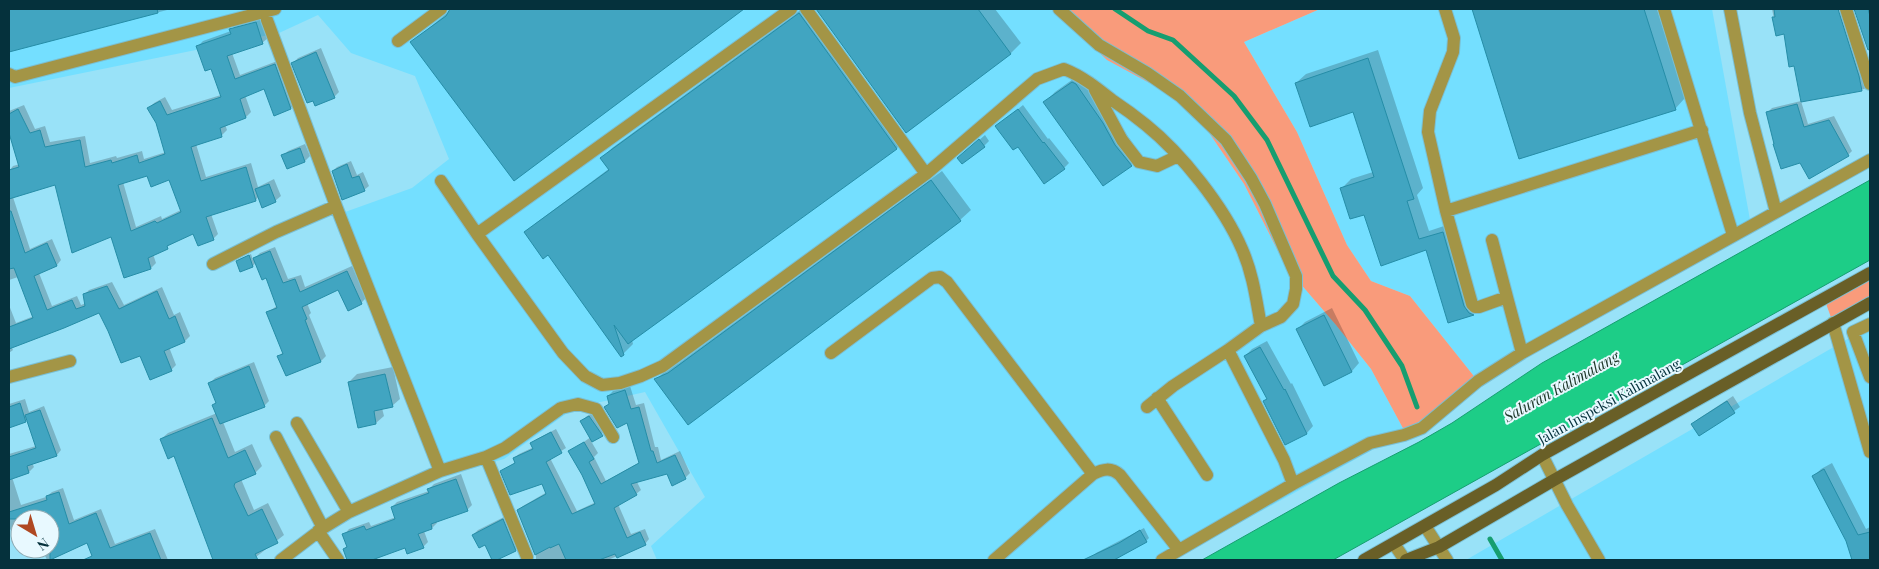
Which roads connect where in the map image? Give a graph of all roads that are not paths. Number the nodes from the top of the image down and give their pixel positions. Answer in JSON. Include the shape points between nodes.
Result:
{"nodes":[{"id":1,"x":274,"y":9,"type":"edge"},
{"id":2,"x":441,"y":9,"type":"edge"},
{"id":3,"x":791,"y":9,"type":"edge"},
{"id":4,"x":806,"y":9,"type":"edge"},
{"id":5,"x":1059,"y":9,"type":"edge"},
{"id":6,"x":1445,"y":9,"type":"edge"},
{"id":7,"x":1664,"y":9,"type":"edge"},
{"id":8,"x":1730,"y":9,"type":"edge"},
{"id":9,"x":1846,"y":9,"type":"edge"},
{"id":10,"x":267,"y":20,"type":"dead end"},
{"id":11,"x":398,"y":41,"type":"dead end"},
{"id":12,"x":9,"y":74,"type":"edge"},
{"id":13,"x":1870,"y":84,"type":"edge"},
{"id":14,"x":1092,"y":85,"type":"junction"},
{"id":15,"x":1702,"y":130,"type":"junction"},
{"id":16,"x":1178,"y":156,"type":"junction"},
{"id":17,"x":1870,"y":160,"type":"edge"},
{"id":18,"x":926,"y":174,"type":"junction"},
{"id":19,"x":441,"y":181,"type":"dead end"},
{"id":20,"x":336,"y":206,"type":"junction"},
{"id":21,"x":1446,"y":211,"type":"junction"},
{"id":22,"x":1776,"y":212,"type":"junction"},
{"id":23,"x":477,"y":234,"type":"junction"},
{"id":24,"x":1733,"y":235,"type":"junction"},
{"id":25,"x":1492,"y":240,"type":"dead end"},
{"id":26,"x":213,"y":264,"type":"dead end"},
{"id":27,"x":1870,"y":273,"type":"edge"},
{"id":28,"x":1507,"y":297,"type":"junction"},
{"id":29,"x":1870,"y":303,"type":"edge"},
{"id":30,"x":1833,"y":323,"type":"junction"},
{"id":31,"x":1870,"y":324,"type":"edge"},
{"id":32,"x":1261,"y":326,"type":"junction"},
{"id":33,"x":1228,"y":350,"type":"junction"},
{"id":34,"x":831,"y":353,"type":"dead end"},
{"id":35,"x":1522,"y":353,"type":"junction"},
{"id":36,"x":70,"y":361,"type":"dead end"},
{"id":37,"x":9,"y":377,"type":"edge"},
{"id":38,"x":1870,"y":377,"type":"edge"},
{"id":39,"x":297,"y":423,"type":"dead end"},
{"id":40,"x":276,"y":437,"type":"dead end"},
{"id":41,"x":613,"y":437,"type":"dead end"},
{"id":42,"x":1870,"y":452,"type":"edge"},
{"id":43,"x":1542,"y":455,"type":"junction"},
{"id":44,"x":486,"y":457,"type":"junction"},
{"id":45,"x":440,"y":471,"type":"junction"},
{"id":46,"x":1094,"y":474,"type":"junction"},
{"id":47,"x":1207,"y":475,"type":"dead end"},
{"id":48,"x":1554,"y":480,"type":"junction"},
{"id":49,"x":1293,"y":484,"type":"junction"},
{"id":50,"x":349,"y":512,"type":"junction"},
{"id":51,"x":1425,"y":526,"type":"junction"},
{"id":52,"x":321,"y":530,"type":"junction"},
{"id":53,"x":1394,"y":544,"type":"junction"},
{"id":54,"x":1439,"y":547,"type":"junction"},
{"id":55,"x":1179,"y":550,"type":"junction"},
{"id":56,"x":527,"y":557,"type":"dead end"},
{"id":57,"x":281,"y":560,"type":"edge"},
{"id":58,"x":338,"y":560,"type":"edge"},
{"id":59,"x":994,"y":560,"type":"edge"},
{"id":60,"x":1162,"y":560,"type":"edge"},
{"id":61,"x":1364,"y":560,"type":"edge"},
{"id":62,"x":1406,"y":560,"type":"edge"},
{"id":63,"x":1447,"y":560,"type":"edge"},
{"id":64,"x":1599,"y":560,"type":"edge"}],
"edges":[{"from":1,"to":12,"type":"street","via":[[15,77]]},
{"from":2,"to":11,"type":"street"},
{"from":3,"to":23,"type":"street"},
{"from":4,"to":18,"type":"street"},
{"from":5,"to":32,"type":"street","via":[[1099,45],[1180,96],[1226,140],[1252,178],[1296,276],[1293,304],[1281,317]]},
{"from":6,"to":21,"type":"street","via":[[1454,38],[1453,52],[1432,105],[1428,132]]},
{"from":7,"to":15,"type":"street"},
{"from":8,"to":22,"type":"street","via":[[1750,113]]},
{"from":9,"to":13,"type":"street"},
{"from":10,"to":20,"type":"street"},
{"from":14,"to":16,"type":"street","via":[[1147,126]]},
{"from":14,"to":16,"type":"street","via":[[1122,140],[1139,162],[1156,166]]},
{"from":14,"to":18,"type":"street","via":[[1064,69],[1037,80]]},
{"from":15,"to":21,"type":"street"},
{"from":15,"to":24,"type":"street"},
{"from":16,"to":32,"type":"street","via":[[1224,215],[1241,247],[1252,277]]},
{"from":17,"to":22,"type":"street"},
{"from":18,"to":23,"type":"street","via":[[663,366],[620,383],[602,385],[584,376],[563,353]]},
{"from":19,"to":23,"type":"street"},
{"from":20,"to":26,"type":"street"},
{"from":20,"to":45,"type":"street"},
{"from":21,"to":28,"type":"street","via":[[1472,304],[1479,307]]},
{"from":22,"to":24,"type":"street"},
{"from":24,"to":35,"type":"street"},
{"from":25,"to":28,"type":"street"},
{"from":27,"to":43,"type":"main road","name":"Jalan Inspeksi Kalimalang"},
{"from":28,"to":35,"type":"street"},
{"from":29,"to":30,"type":"main road"},
{"from":30,"to":42,"type":"street"},
{"from":30,"to":48,"type":"main road"},
{"from":31,"to":38,"type":"street","via":[[1853,332]]},
{"from":32,"to":33,"type":"street"},
{"from":33,"to":47,"type":"street","via":[[1152,402]]},
{"from":33,"to":49,"type":"street"},
{"from":34,"to":46,"type":"street","via":[[932,278],[940,277]]},
{"from":35,"to":49,"type":"street","via":[[1478,381],[1422,428],[1370,443]]},
{"from":36,"to":37,"type":"street"},
{"from":39,"to":50,"type":"street"},
{"from":40,"to":52,"type":"street"},
{"from":41,"to":44,"type":"street","via":[[596,409],[578,404],[561,408],[505,448]]},
{"from":43,"to":48,"type":"street"},
{"from":43,"to":51,"type":"main road","name":"Jalan Inspeksi Kalimalang"},
{"from":44,"to":45,"type":"street"},
{"from":44,"to":56,"type":"street"},
{"from":45,"to":50,"type":"street"},
{"from":46,"to":55,"type":"street","via":[[1116,470]]},
{"from":46,"to":59,"type":"street"},
{"from":48,"to":54,"type":"main road"},
{"from":48,"to":64,"type":"street"},
{"from":49,"to":55,"type":"street"},
{"from":50,"to":52,"type":"street"},
{"from":51,"to":53,"type":"main road","name":"Jalan Inspeksi Kalimalang"},
{"from":51,"to":54,"type":"street"},
{"from":52,"to":57,"type":"street"},
{"from":52,"to":58,"type":"street"},
{"from":53,"to":61,"type":"main road","name":"Jalan Inspeksi Kalimalang"},
{"from":53,"to":62,"type":"street"},
{"from":54,"to":62,"type":"main road"},
{"from":54,"to":63,"type":"street"},
{"from":55,"to":60,"type":"street"}]}
